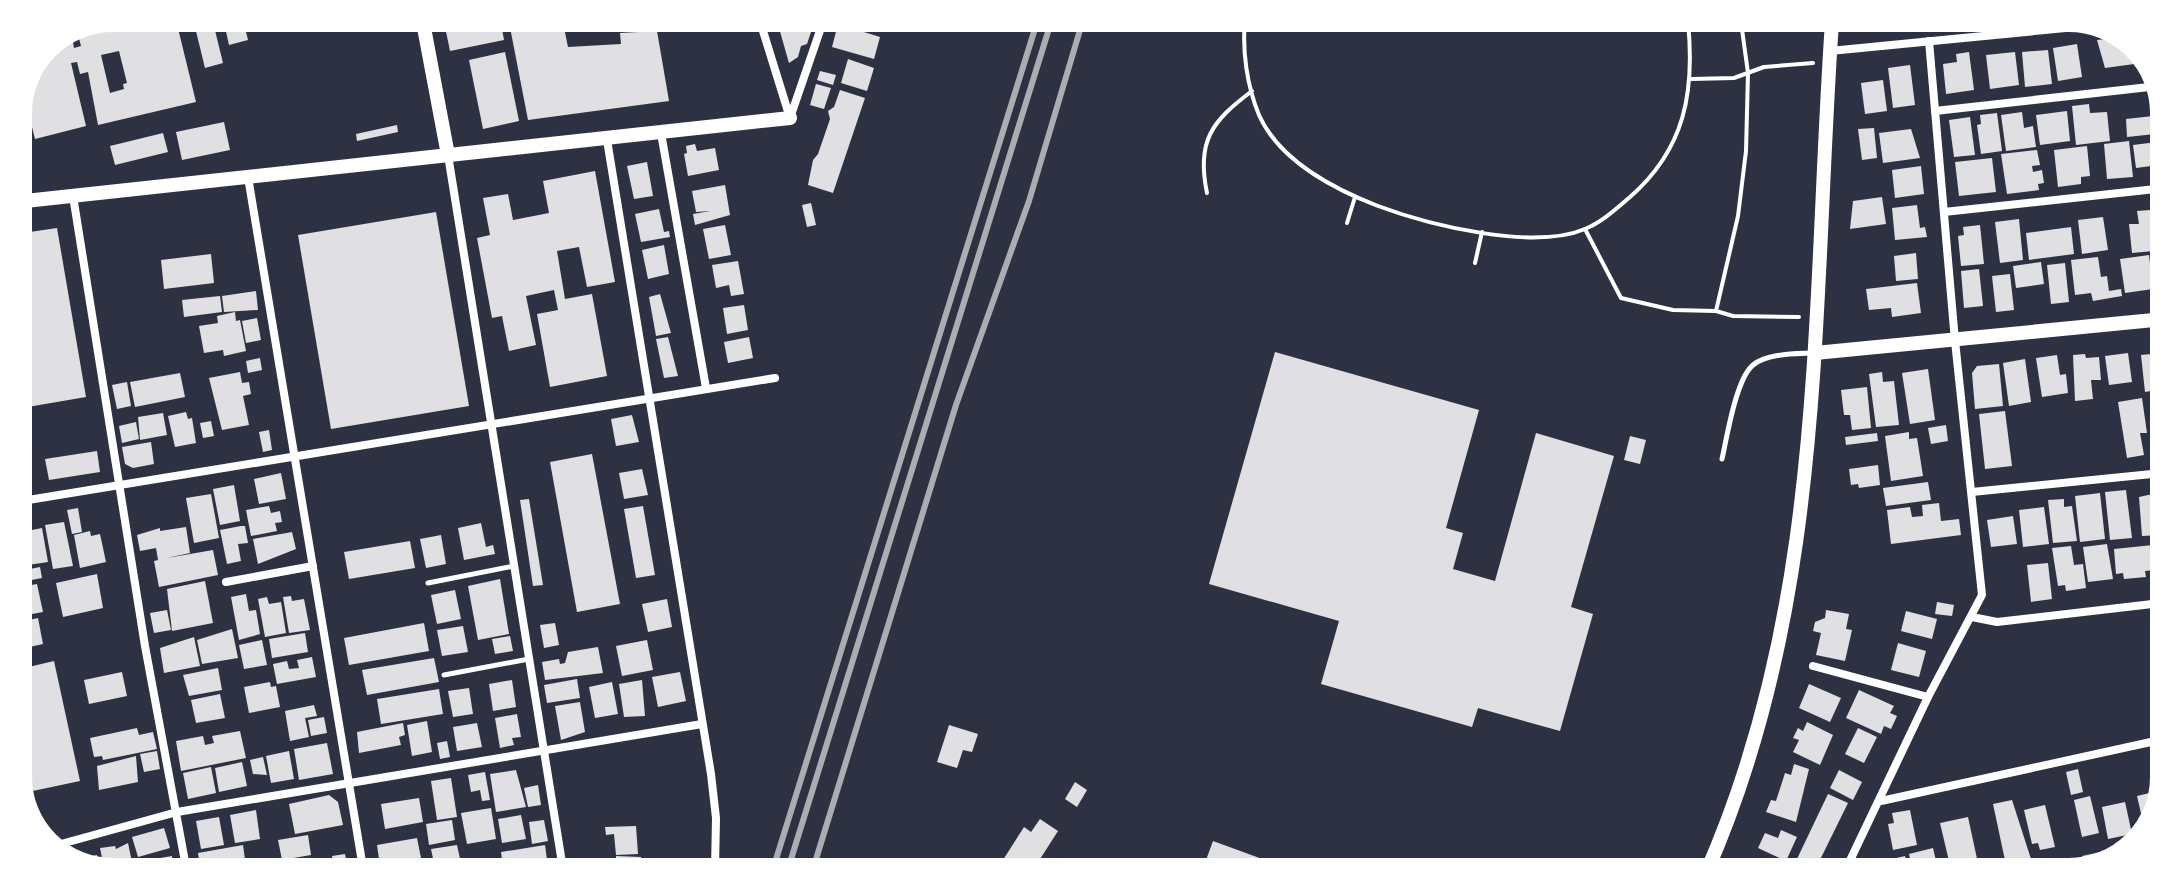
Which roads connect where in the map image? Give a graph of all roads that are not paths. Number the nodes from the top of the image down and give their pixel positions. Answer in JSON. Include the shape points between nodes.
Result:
{"nodes":[{"id":1,"x":424,"y":30,"type":"edge"},
{"id":2,"x":763,"y":30,"type":"edge"},
{"id":3,"x":820,"y":30,"type":"edge"},
{"id":4,"x":1831,"y":30,"type":"edge"},
{"id":5,"x":2044,"y":30,"type":"edge"},
{"id":6,"x":1929,"y":41,"type":"junction"},
{"id":7,"x":1830,"y":51,"type":"junction"},
{"id":8,"x":2148,"y":87,"type":"edge"},
{"id":9,"x":1935,"y":111,"type":"junction"},
{"id":10,"x":790,"y":118,"type":"junction"},
{"id":11,"x":661,"y":133,"type":"junction"},
{"id":12,"x":607,"y":140,"type":"junction"},
{"id":13,"x":448,"y":155,"type":"junction"},
{"id":14,"x":248,"y":177,"type":"junction"},
{"id":15,"x":2152,"y":189,"type":"edge"},
{"id":16,"x":73,"y":196,"type":"junction"},
{"id":17,"x":30,"y":201,"type":"edge"},
{"id":18,"x":1944,"y":212,"type":"junction"},
{"id":19,"x":2152,"y":320,"type":"edge"},
{"id":20,"x":1955,"y":341,"type":"junction"},
{"id":21,"x":1815,"y":353,"type":"junction"},
{"id":22,"x":775,"y":378,"type":"dead end"},
{"id":23,"x":706,"y":388,"type":"junction"},
{"id":24,"x":649,"y":397,"type":"junction"},
{"id":25,"x":491,"y":424,"type":"junction"},
{"id":26,"x":296,"y":458,"type":"junction"},
{"id":27,"x":1722,"y":459,"type":"dead end"},
{"id":28,"x":2152,"y":474,"type":"edge"},
{"id":29,"x":118,"y":485,"type":"junction"},
{"id":30,"x":1972,"y":492,"type":"junction"},
{"id":31,"x":30,"y":500,"type":"edge"},
{"id":32,"x":313,"y":566,"type":"junction"},
{"id":33,"x":514,"y":566,"type":"junction"},
{"id":34,"x":226,"y":582,"type":"dead end"},
{"id":35,"x":428,"y":583,"type":"dead end"},
{"id":36,"x":2152,"y":606,"type":"edge"},
{"id":37,"x":1972,"y":617,"type":"junction"},
{"id":38,"x":529,"y":659,"type":"junction"},
{"id":39,"x":1813,"y":666,"type":"dead end"},
{"id":40,"x":444,"y":675,"type":"dead end"},
{"id":41,"x":1928,"y":697,"type":"junction"},
{"id":42,"x":702,"y":724,"type":"junction"},
{"id":43,"x":2152,"y":742,"type":"edge"},
{"id":44,"x":544,"y":751,"type":"junction"},
{"id":45,"x":349,"y":783,"type":"junction"},
{"id":46,"x":1881,"y":801,"type":"junction"},
{"id":47,"x":177,"y":812,"type":"junction"},
{"id":48,"x":63,"y":843,"type":"edge"},
{"id":49,"x":185,"y":860,"type":"edge"},
{"id":50,"x":362,"y":860,"type":"edge"},
{"id":51,"x":562,"y":860,"type":"edge"},
{"id":52,"x":715,"y":860,"type":"edge"},
{"id":53,"x":1712,"y":860,"type":"edge"},
{"id":54,"x":1851,"y":860,"type":"edge"}],
"edges":[{"from":1,"to":13,"type":"street"},
{"from":2,"to":10,"type":"street"},
{"from":3,"to":10,"type":"street"},
{"from":4,"to":7,"type":"street"},
{"from":5,"to":6,"type":"street"},
{"from":6,"to":7,"type":"street"},
{"from":6,"to":9,"type":"street"},
{"from":7,"to":21,"type":"street"},
{"from":8,"to":9,"type":"street"},
{"from":9,"to":18,"type":"street"},
{"from":10,"to":11,"type":"street"},
{"from":11,"to":12,"type":"street"},
{"from":11,"to":23,"type":"street"},
{"from":12,"to":13,"type":"street"},
{"from":12,"to":24,"type":"street"},
{"from":13,"to":14,"type":"street"},
{"from":13,"to":25,"type":"street"},
{"from":14,"to":16,"type":"street"},
{"from":14,"to":26,"type":"street"},
{"from":15,"to":18,"type":"street"},
{"from":16,"to":17,"type":"street"},
{"from":16,"to":29,"type":"street"},
{"from":18,"to":20,"type":"street"},
{"from":19,"to":20,"type":"street"},
{"from":20,"to":21,"type":"street"},
{"from":20,"to":30,"type":"street"},
{"from":21,"to":27,"type":"lane","via":[[1772,357],[1754,365],[1743,379]]},
{"from":21,"to":53,"type":"street","via":[[1806,487],[1793,570],[1752,749]]},
{"from":22,"to":23,"type":"street"},
{"from":23,"to":24,"type":"street"},
{"from":24,"to":25,"type":"street"},
{"from":24,"to":42,"type":"street"},
{"from":25,"to":26,"type":"street"},
{"from":25,"to":33,"type":"street"},
{"from":26,"to":29,"type":"street"},
{"from":26,"to":32,"type":"street"},
{"from":28,"to":30,"type":"street"},
{"from":29,"to":31,"type":"street"},
{"from":29,"to":47,"type":"street"},
{"from":30,"to":37,"type":"street","via":[[1982,595]]},
{"from":32,"to":34,"type":"street"},
{"from":32,"to":45,"type":"street"},
{"from":33,"to":35,"type":"lane"},
{"from":33,"to":38,"type":"street"},
{"from":36,"to":37,"type":"street","via":[[1997,622]]},
{"from":37,"to":41,"type":"street"},
{"from":38,"to":40,"type":"lane"},
{"from":38,"to":44,"type":"street"},
{"from":39,"to":41,"type":"street"},
{"from":41,"to":46,"type":"street"},
{"from":42,"to":44,"type":"street"},
{"from":42,"to":52,"type":"street","via":[[716,818]]},
{"from":43,"to":46,"type":"street"},
{"from":44,"to":45,"type":"street"},
{"from":44,"to":51,"type":"street"},
{"from":45,"to":47,"type":"street"},
{"from":45,"to":50,"type":"street"},
{"from":46,"to":54,"type":"street"},
{"from":47,"to":48,"type":"street"},
{"from":47,"to":49,"type":"street"}]}
